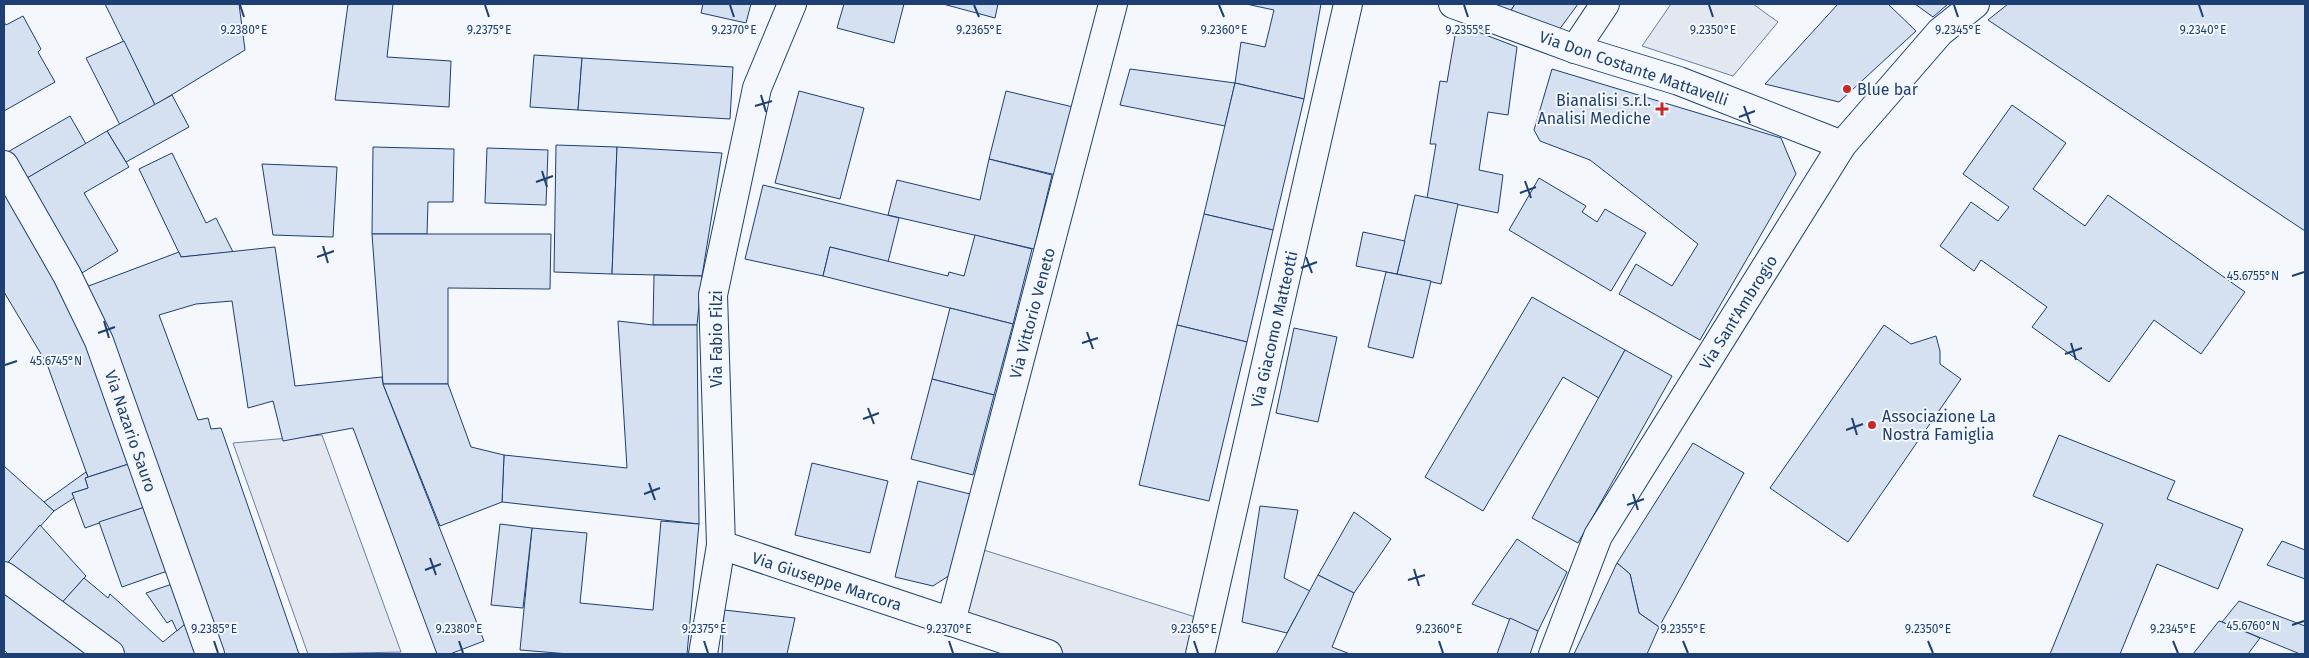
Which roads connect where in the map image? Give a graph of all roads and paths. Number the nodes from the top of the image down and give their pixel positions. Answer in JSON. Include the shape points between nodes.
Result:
{"nodes":[{"id":1,"x":792,"y":4,"type":"edge"},
{"id":2,"x":1113,"y":4,"type":"edge"},
{"id":3,"x":1348,"y":4,"type":"edge"},
{"id":4,"x":1453,"y":4,"type":"edge"},
{"id":5,"x":1605,"y":4,"type":"edge"},
{"id":6,"x":1975,"y":4,"type":"edge"},
{"id":7,"x":1575,"y":49,"type":"junction"},
{"id":8,"x":1842,"y":145,"type":"junction"},
{"id":9,"x":4,"y":165,"type":"edge"},
{"id":10,"x":720,"y":545,"type":"junction"},
{"id":11,"x":4,"y":576,"type":"edge"},
{"id":12,"x":951,"y":622,"type":"junction"},
{"id":13,"x":110,"y":654,"type":"edge"},
{"id":14,"x":210,"y":654,"type":"edge"},
{"id":15,"x":703,"y":654,"type":"edge"},
{"id":16,"x":1048,"y":654,"type":"edge"},
{"id":17,"x":1200,"y":654,"type":"edge"},
{"id":18,"x":1553,"y":654,"type":"edge"}],
"edges":[{"from":1,"to":10,"type":"street","name":"Via Fabio Filzi","via":[[757,88],[713,295]]},
{"from":2,"to":12,"type":"street","name":"Via Vittorio Veneto"},
{"from":3,"to":17,"type":"street","name":"Via Giacomo Matteotti"},
{"from":4,"to":7,"type":"street","name":"Via Don Costante Mattavelli"},
{"from":5,"to":7,"type":"street"},
{"from":6,"to":8,"type":"street","name":"Via Sant'Ambrogio","via":[[1940,32]]},
{"from":7,"to":8,"type":"street","name":"Via Don Costante Mattavelli","via":[[1679,81]]},
{"from":8,"to":18,"type":"street","name":"Via Sant'Ambrogio","via":[[1598,536]]},
{"from":9,"to":14,"type":"street","name":"Via Nazario Sauro","via":[[67,276],[99,341]]},
{"from":10,"to":12,"type":"street","name":"Via Giuseppe Marcora"},
{"from":10,"to":15,"type":"street","name":"Via Fabio Filzi"},
{"from":11,"to":13,"type":"street"},
{"from":12,"to":16,"type":"street","name":"Via Giuseppe Marcora"}]}
